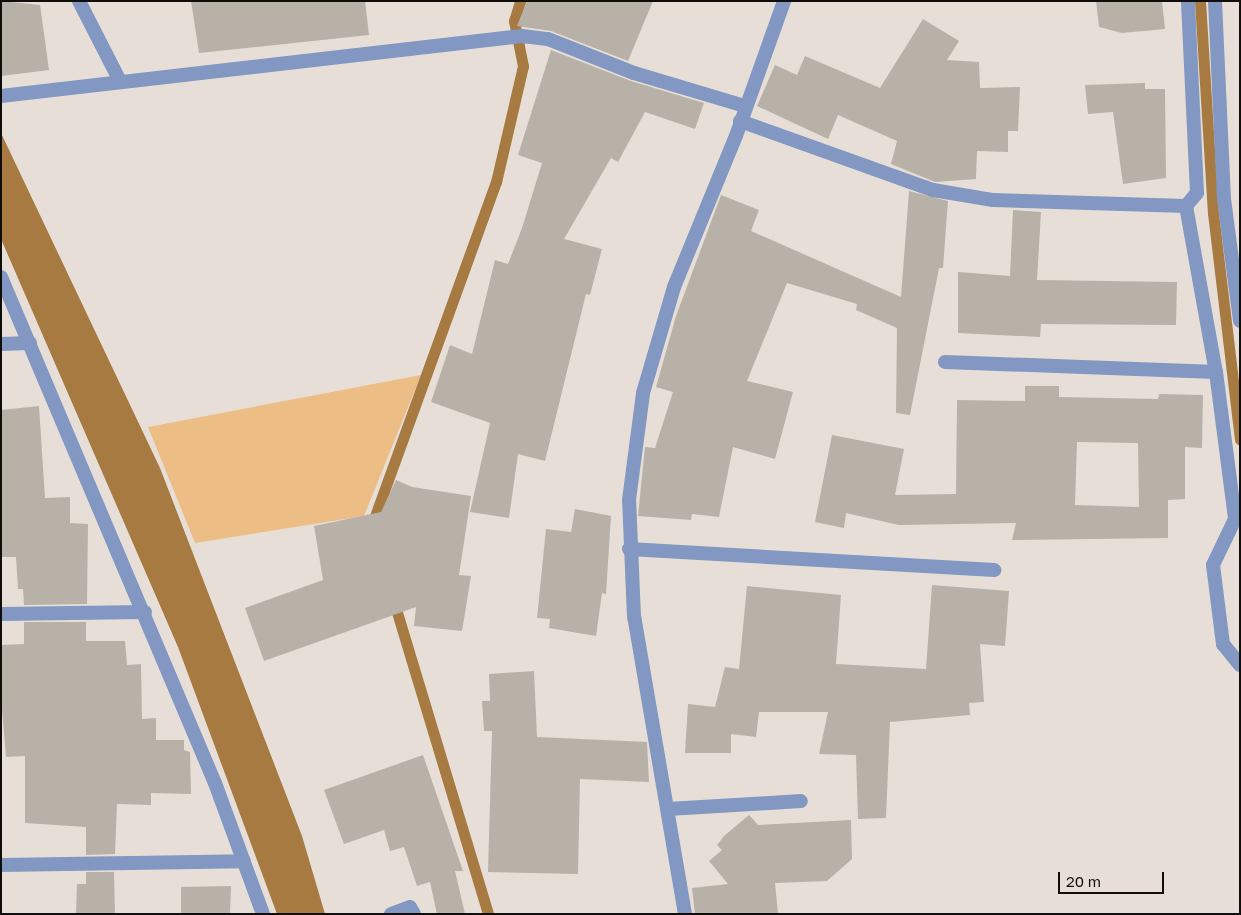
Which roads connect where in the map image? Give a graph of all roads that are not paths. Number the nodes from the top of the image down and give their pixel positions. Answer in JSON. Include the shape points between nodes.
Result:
{"nodes":[{"id":1,"x":79,"y":1,"type":"edge"},
{"id":2,"x":784,"y":1,"type":"edge"},
{"id":3,"x":1188,"y":1,"type":"edge"},
{"id":4,"x":1215,"y":1,"type":"edge"},
{"id":5,"x":120,"y":81,"type":"junction"},
{"id":6,"x":1,"y":96,"type":"edge"},
{"id":7,"x":745,"y":106,"type":"junction"},
{"id":8,"x":740,"y":121,"type":"junction"},
{"id":9,"x":1186,"y":206,"type":"junction"},
{"id":10,"x":1,"y":276,"type":"edge"},
{"id":11,"x":1240,"y":321,"type":"edge"},
{"id":12,"x":30,"y":343,"type":"junction"},
{"id":13,"x":1,"y":344,"type":"edge"},
{"id":14,"x":945,"y":362,"type":"dead end"},
{"id":15,"x":1216,"y":372,"type":"junction"},
{"id":16,"x":629,"y":549,"type":"junction"},
{"id":17,"x":994,"y":570,"type":"dead end"},
{"id":18,"x":145,"y":612,"type":"junction"},
{"id":19,"x":1,"y":614,"type":"edge"},
{"id":20,"x":1240,"y":665,"type":"edge"},
{"id":21,"x":801,"y":801,"type":"dead end"},
{"id":22,"x":668,"y":809,"type":"junction"},
{"id":23,"x":244,"y":861,"type":"junction"},
{"id":24,"x":1,"y":865,"type":"edge"},
{"id":25,"x":263,"y":914,"type":"edge"},
{"id":26,"x":391,"y":914,"type":"edge"},
{"id":27,"x":414,"y":914,"type":"edge"},
{"id":28,"x":684,"y":914,"type":"edge"}],
"edges":[{"from":1,"to":5,"type":"street"},
{"from":2,"to":7,"type":"street"},
{"from":3,"to":9,"type":"street","via":[[1197,193]]},
{"from":4,"to":11,"type":"street","via":[[1224,199]]},
{"from":5,"to":6,"type":"street"},
{"from":5,"to":7,"type":"street","via":[[516,36],[548,40],[634,73]]},
{"from":7,"to":8,"type":"street"},
{"from":8,"to":9,"type":"street","via":[[933,190],[993,200]]},
{"from":8,"to":16,"type":"street","via":[[674,287],[643,393],[629,500]]},
{"from":9,"to":15,"type":"street"},
{"from":10,"to":12,"type":"street"},
{"from":12,"to":13,"type":"street"},
{"from":12,"to":18,"type":"street"},
{"from":14,"to":15,"type":"street"},
{"from":15,"to":20,"type":"street","via":[[1235,519],[1213,565],[1223,644]]},
{"from":16,"to":17,"type":"street"},
{"from":16,"to":22,"type":"street","via":[[634,617]]},
{"from":18,"to":19,"type":"street"},
{"from":18,"to":23,"type":"street"},
{"from":21,"to":22,"type":"street"},
{"from":22,"to":28,"type":"street"},
{"from":23,"to":24,"type":"street"},
{"from":23,"to":25,"type":"street"},
{"from":26,"to":27,"type":"street","via":[[410,907]]}]}
